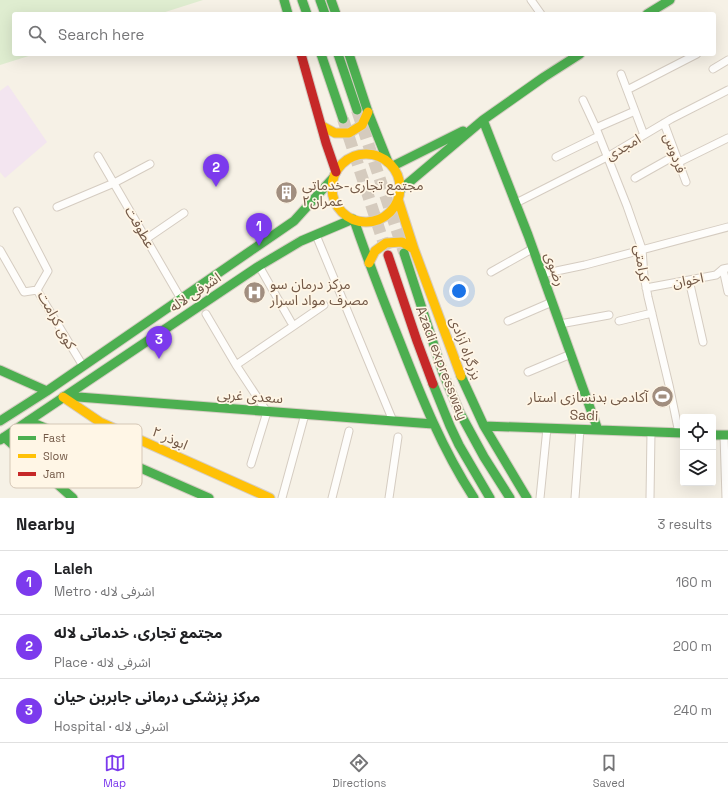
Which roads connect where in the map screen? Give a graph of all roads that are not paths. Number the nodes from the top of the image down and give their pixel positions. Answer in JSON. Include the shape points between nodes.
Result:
{"nodes":[{"id":1,"x":284,"y":0,"type":"edge"},
{"id":2,"x":302,"y":0,"type":"edge"},
{"id":3,"x":320,"y":0,"type":"edge"},
{"id":4,"x":331,"y":0,"type":"edge"},
{"id":5,"x":531,"y":0,"type":"edge"},
{"id":6,"x":670,"y":0,"type":"edge"},
{"id":7,"x":287,"y":12,"type":"edge"},
{"id":8,"x":306,"y":12,"type":"edge"},
{"id":9,"x":324,"y":12,"type":"edge"},
{"id":10,"x":335,"y":12,"type":"edge"},
{"id":11,"x":540,"y":12,"type":"edge"},
{"id":12,"x":650,"y":12,"type":"edge"},
{"id":13,"x":302,"y":56,"type":"edge"},
{"id":14,"x":322,"y":56,"type":"edge"},
{"id":15,"x":339,"y":56,"type":"edge"},
{"id":16,"x":350,"y":56,"type":"edge"},
{"id":17,"x":575,"y":56,"type":"edge"},
{"id":18,"x":693,"y":56,"type":"edge"},
{"id":19,"x":728,"y":60,"type":"edge"},
{"id":20,"x":713,"y":69,"type":"dead end"},
{"id":21,"x":621,"y":74,"type":"dead end"},
{"id":22,"x":627,"y":90,"type":"junction"},
{"id":23,"x":728,"y":90,"type":"edge"},
{"id":24,"x":583,"y":100,"type":"dead end"},
{"id":25,"x":357,"y":110,"type":"tunnel mouth"},
{"id":26,"x":635,"y":111,"type":"junction"},
{"id":27,"x":368,"y":112,"type":"junction"},
{"id":28,"x":343,"y":119,"type":"tunnel mouth"},
{"id":29,"x":483,"y":120,"type":"junction"},
{"id":30,"x":664,"y":123,"type":"junction"},
{"id":31,"x":322,"y":126,"type":"junction"},
{"id":32,"x":596,"y":128,"type":"junction"},
{"id":33,"x":644,"y":135,"type":"junction"},
{"id":34,"x":599,"y":136,"type":"junction"},
{"id":35,"x":728,"y":138,"type":"edge"},
{"id":36,"x":98,"y":156,"type":"dead end"},
{"id":37,"x":608,"y":156,"type":"junction"},
{"id":38,"x":556,"y":157,"type":"dead end"},
{"id":39,"x":677,"y":159,"type":"junction"},
{"id":40,"x":150,"y":164,"type":"dead end"},
{"id":41,"x":390,"y":164,"type":"junction"},
{"id":42,"x":334,"y":175,"type":"junction"},
{"id":43,"x":635,"y":178,"type":"dead end"},
{"id":44,"x":686,"y":182,"type":"dead end"},
{"id":45,"x":114,"y":183,"type":"junction"},
{"id":46,"x":399,"y":194,"type":"junction"},
{"id":47,"x":516,"y":203,"type":"junction"},
{"id":48,"x":57,"y":207,"type":"dead end"},
{"id":49,"x":17,"y":211,"type":"dead end"},
{"id":50,"x":184,"y":213,"type":"dead end"},
{"id":51,"x":353,"y":220,"type":"junction"},
{"id":52,"x":728,"y":227,"type":"edge"},
{"id":53,"x":316,"y":235,"type":"junction"},
{"id":54,"x":146,"y":239,"type":"junction"},
{"id":55,"x":414,"y":249,"type":"junction"},
{"id":56,"x":532,"y":249,"type":"junction"},
{"id":57,"x":642,"y":249,"type":"junction"},
{"id":58,"x":1,"y":253,"type":"edge"},
{"id":59,"x":404,"y":253,"type":"tunnel mouth"},
{"id":60,"x":388,"y":255,"type":"tunnel mouth"},
{"id":61,"x":369,"y":263,"type":"junction"},
{"id":62,"x":259,"y":266,"type":"junction"},
{"id":63,"x":725,"y":268,"type":"edge"},
{"id":64,"x":491,"y":272,"type":"dead end"},
{"id":65,"x":542,"y":274,"type":"junction"},
{"id":66,"x":688,"y":280,"type":"junction"},
{"id":67,"x":646,"y":288,"type":"junction"},
{"id":68,"x":37,"y":290,"type":"junction"},
{"id":69,"x":728,"y":292,"type":"edge"},
{"id":70,"x":181,"y":299,"type":"junction"},
{"id":71,"x":552,"y":302,"type":"junction"},
{"id":72,"x":324,"y":305,"type":"dead end"},
{"id":73,"x":652,"y":313,"type":"junction"},
{"id":74,"x":206,"y":314,"type":"dead end"},
{"id":75,"x":609,"y":315,"type":"dead end"},
{"id":76,"x":508,"y":321,"type":"dead end"},
{"id":77,"x":619,"y":321,"type":"dead end"},
{"id":78,"x":291,"y":322,"type":"dead end"},
{"id":79,"x":560,"y":324,"type":"junction"},
{"id":80,"x":703,"y":342,"type":"dead end"},
{"id":81,"x":571,"y":354,"type":"junction"},
{"id":82,"x":236,"y":365,"type":"junction"},
{"id":83,"x":83,"y":366,"type":"junction"},
{"id":84,"x":0,"y":370,"type":"edge"},
{"id":85,"x":528,"y":372,"type":"dead end"},
{"id":86,"x":47,"y":391,"type":"junction"},
{"id":87,"x":64,"y":397,"type":"junction"},
{"id":88,"x":267,"y":412,"type":"junction"},
{"id":89,"x":305,"y":414,"type":"junction"},
{"id":90,"x":0,"y":421,"type":"edge"},
{"id":91,"x":28,"y":421,"type":"junction"},
{"id":92,"x":394,"y":421,"type":"junction"},
{"id":93,"x":23,"y":424,"type":"edge"},
{"id":94,"x":35,"y":424,"type":"edge"},
{"id":95,"x":104,"y":424,"type":"edge"},
{"id":96,"x":433,"y":424,"type":"junction"},
{"id":97,"x":484,"y":426,"type":"junction"},
{"id":98,"x":547,"y":428,"type":"junction"},
{"id":99,"x":580,"y":429,"type":"junction"},
{"id":100,"x":680,"y":429,"type":"edge"},
{"id":101,"x":598,"y":430,"type":"junction"},
{"id":102,"x":349,"y":431,"type":"dead end"},
{"id":103,"x":651,"y":432,"type":"junction"},
{"id":104,"x":680,"y":433,"type":"edge"},
{"id":105,"x":726,"y":435,"type":"edge"},
{"id":106,"x":398,"y":437,"type":"dead end"},
{"id":107,"x":2,"y":438,"type":"edge"},
{"id":108,"x":142,"y":441,"type":"edge"},
{"id":109,"x":10,"y":445,"type":"edge"},
{"id":110,"x":251,"y":464,"type":"dead end"},
{"id":111,"x":142,"y":469,"type":"edge"},
{"id":112,"x":61,"y":488,"type":"edge"},
{"id":113,"x":73,"y":498,"type":"edge"},
{"id":114,"x":209,"y":498,"type":"edge"},
{"id":115,"x":270,"y":498,"type":"edge"},
{"id":116,"x":282,"y":498,"type":"edge"},
{"id":117,"x":332,"y":498,"type":"edge"},
{"id":118,"x":389,"y":498,"type":"edge"},
{"id":119,"x":474,"y":498,"type":"edge"},
{"id":120,"x":490,"y":498,"type":"edge"},
{"id":121,"x":510,"y":498,"type":"edge"},
{"id":122,"x":527,"y":498,"type":"edge"},
{"id":123,"x":540,"y":498,"type":"edge"},
{"id":124,"x":575,"y":498,"type":"edge"},
{"id":125,"x":650,"y":498,"type":"edge"},
{"id":126,"x":726,"y":498,"type":"edge"}],
"edges":[{"from":1,"to":7,"type":"main road"},
{"from":2,"to":8,"type":"main road"},
{"from":3,"to":9,"type":"main road"},
{"from":4,"to":10,"type":"main road"},
{"from":5,"to":11,"type":"street"},
{"from":6,"to":12,"type":"main road"},
{"from":13,"to":31,"type":"main road"},
{"from":14,"to":28,"type":"main road"},
{"from":15,"to":25,"type":"main road"},
{"from":16,"to":27,"type":"main road"},
{"from":17,"to":29,"type":"main road"},
{"from":18,"to":22,"type":"street"},
{"from":19,"to":20,"type":"street"},
{"from":21,"to":22,"type":"street"},
{"from":22,"to":26,"type":"street"},
{"from":23,"to":30,"type":"street","name":"امجدی"},
{"from":24,"to":32,"type":"street","name":"کرامتی"},
{"from":26,"to":32,"type":"street"},
{"from":26,"to":33,"type":"street"},
{"from":27,"to":31,"type":"main road","via":[[362,125],[349,133],[334,133]]},
{"from":27,"to":41,"type":"main road"},
{"from":29,"to":41,"type":"main road","via":[[430,148]]},
{"from":29,"to":46,"type":"main road"},
{"from":29,"to":47,"type":"main road","name":"رضوی"},
{"from":30,"to":33,"type":"street","name":"امجدی"},
{"from":30,"to":39,"type":"street","name":"فردوس"},
{"from":31,"to":42,"type":"main road"},
{"from":32,"to":34,"type":"street","name":"کرامتی"},
{"from":33,"to":37,"type":"street","name":"امجدی"},
{"from":34,"to":37,"type":"street","name":"کرامتی"},
{"from":34,"to":38,"type":"street"},
{"from":35,"to":39,"type":"street"},
{"from":36,"to":45,"type":"street","name":"عطوفت"},
{"from":37,"to":47,"type":"street","name":"امجدی"},
{"from":37,"to":57,"type":"street","name":"کرامتی"},
{"from":39,"to":43,"type":"street"},
{"from":39,"to":44,"type":"street","name":"فردوس"},
{"from":40,"to":45,"type":"street"},
{"from":41,"to":42,"type":"main road","via":[[379,156],[358,155],[348,159]]},
{"from":41,"to":46,"type":"main road","via":[[399,180]]},
{"from":42,"to":51,"type":"main road","via":[[332,186],[337,206]]},
{"from":42,"to":70,"type":"main road","name":"اشرفی لاله","via":[[294,221]]},
{"from":45,"to":48,"type":"street"},
{"from":45,"to":54,"type":"street","name":"عطوفت"},
{"from":46,"to":51,"type":"main road","via":[[393,209],[380,219],[364,222]]},
{"from":46,"to":55,"type":"main road","name":"بزرگراه آزادی"},
{"from":47,"to":56,"type":"main road","name":"رضوی"},
{"from":49,"to":68,"type":"street","name":"کوی کرامت","via":[[48,272]]},
{"from":50,"to":54,"type":"street"},
{"from":51,"to":53,"type":"main road","name":"اشرفی لاله"},
{"from":51,"to":61,"type":"main road"},
{"from":52,"to":57,"type":"street"},
{"from":53,"to":62,"type":"main road","name":"اشرفی لاله"},
{"from":53,"to":92,"type":"street"},
{"from":54,"to":70,"type":"street","name":"عطوفت"},
{"from":55,"to":61,"type":"main road","via":[[402,242],[386,243],[375,251]]},
{"from":55,"to":97,"type":"main road","name":"بزرگراه آزادی","via":[[462,379]]},
{"from":56,"to":64,"type":"street"},
{"from":56,"to":65,"type":"main road","name":"رضوی"},
{"from":57,"to":65,"type":"street"},
{"from":57,"to":67,"type":"street","name":"کرامتی"},
{"from":58,"to":68,"type":"street","via":[[24,292]]},
{"from":59,"to":121,"type":"main road","name":"Azadi expressway","via":[[443,373],[460,413]]},
{"from":60,"to":120,"type":"main road","name":"Azadi expressway","via":[[430,379],[450,428]]},
{"from":61,"to":96,"type":"main road"},
{"from":62,"to":78,"type":"street"},
{"from":62,"to":87,"type":"main road","name":"اشرفی لاله"},
{"from":63,"to":66,"type":"street","name":"اخوان","via":[[716,275]]},
{"from":63,"to":69,"type":"street"},
{"from":65,"to":71,"type":"main road","name":"رضوی"},
{"from":66,"to":67,"type":"street","name":"اخوان"},
{"from":66,"to":80,"type":"street"},
{"from":67,"to":73,"type":"street","name":"کرامتی"},
{"from":68,"to":83,"type":"street","name":"کوی کرامت"},
{"from":70,"to":83,"type":"main road","name":"اشرفی لاله"},
{"from":71,"to":76,"type":"street"},
{"from":71,"to":79,"type":"main road","name":"رضوی"},
{"from":72,"to":82,"type":"street"},
{"from":73,"to":77,"type":"street"},
{"from":73,"to":100,"type":"street","name":"کرامتی"},
{"from":74,"to":82,"type":"street"},
{"from":75,"to":79,"type":"street"},
{"from":79,"to":81,"type":"main road","name":"رضوی"},
{"from":81,"to":85,"type":"street"},
{"from":81,"to":101,"type":"main road","name":"رضوی"},
{"from":82,"to":88,"type":"street"},
{"from":83,"to":86,"type":"main road","name":"اشرفی لاله"},
{"from":84,"to":86,"type":"main road"},
{"from":86,"to":90,"type":"main road","name":"اشرفی لاله"},
{"from":87,"to":88,"type":"main road","name":"سعدی غربی"},
{"from":87,"to":91,"type":"main road","name":"اشرفی لاله"},
{"from":87,"to":95,"type":"main road","name":"ابوذر ۲"},
{"from":88,"to":89,"type":"main road","name":"سعدی غربی"},
{"from":88,"to":110,"type":"street"},
{"from":89,"to":92,"type":"main road","name":"سعدی غربی"},
{"from":89,"to":116,"type":"street"},
{"from":91,"to":93,"type":"main road","name":"اشرفی لاله"},
{"from":91,"to":94,"type":"main road"},
{"from":92,"to":96,"type":"main road","name":"سعدی غربی"},
{"from":96,"to":119,"type":"main road"},
{"from":97,"to":98,"type":"main road","name":"Sadi"},
{"from":97,"to":122,"type":"main road","name":"بزرگراه آزادی"},
{"from":98,"to":99,"type":"main road","name":"Sadi"},
{"from":98,"to":123,"type":"street"},
{"from":99,"to":101,"type":"main road","name":"Sadi"},
{"from":99,"to":124,"type":"street"},
{"from":101,"to":103,"type":"main road","name":"Sadi"},
{"from":102,"to":117,"type":"street"},
{"from":103,"to":104,"type":"main road","name":"Sadi"},
{"from":103,"to":125,"type":"street"},
{"from":105,"to":126,"type":"street"},
{"from":106,"to":118,"type":"street"},
{"from":107,"to":109,"type":"main road"},
{"from":108,"to":115,"type":"main road","name":"ابوذر ۲"},
{"from":111,"to":114,"type":"main road"},
{"from":112,"to":113,"type":"main road"}]}
